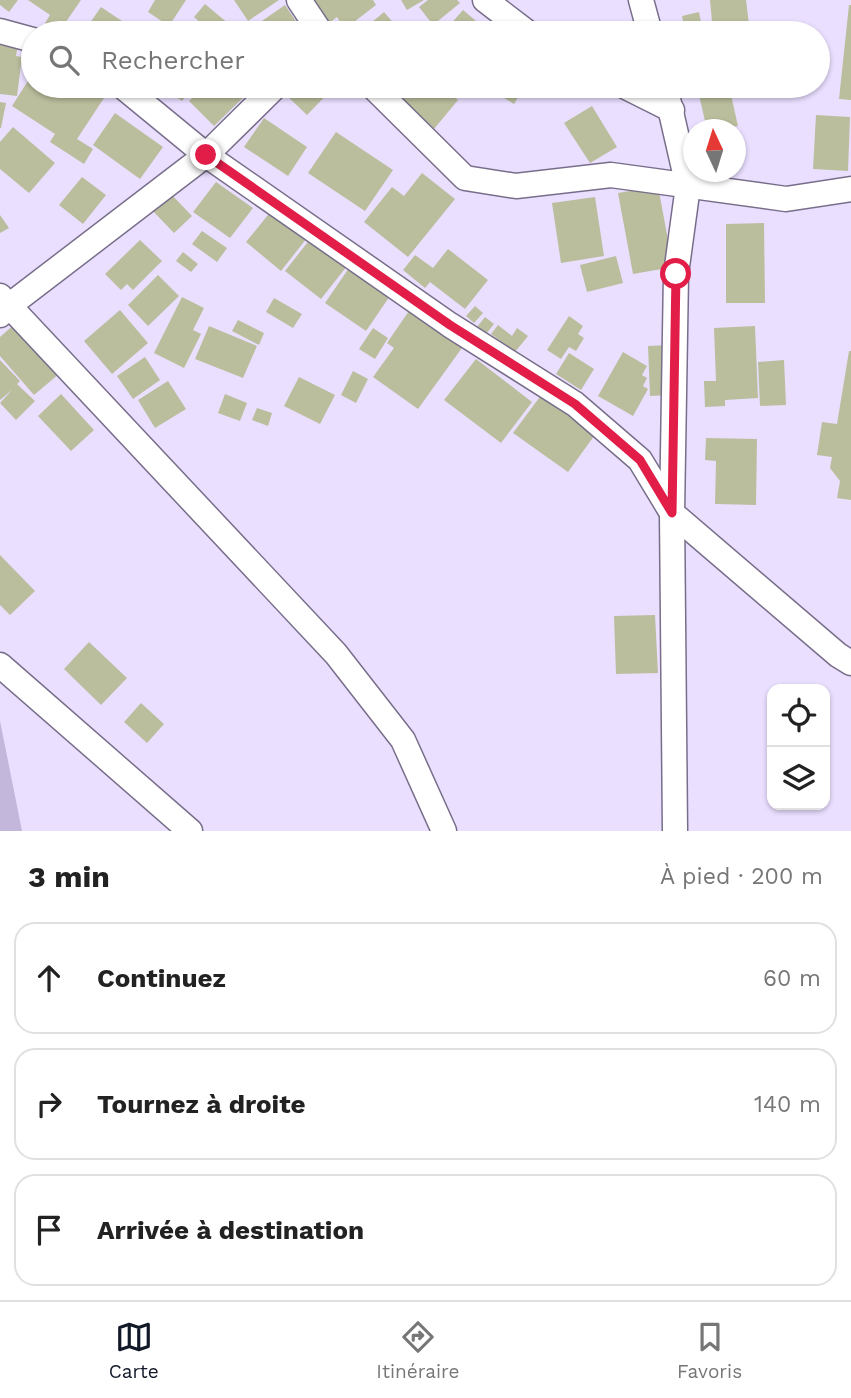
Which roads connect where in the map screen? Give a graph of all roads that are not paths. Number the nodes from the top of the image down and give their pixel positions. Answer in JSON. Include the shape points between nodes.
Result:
{"nodes":[{"id":1,"x":299,"y":0,"type":"edge"},
{"id":2,"x":485,"y":0,"type":"edge"},
{"id":3,"x":641,"y":0,"type":"edge"},
{"id":4,"x":313,"y":21,"type":"edge"},
{"id":5,"x":512,"y":21,"type":"edge"},
{"id":6,"x":647,"y":21,"type":"edge"},
{"id":7,"x":0,"y":31,"type":"edge"},
{"id":8,"x":21,"y":37,"type":"edge"},
{"id":9,"x":137,"y":98,"type":"edge"},
{"id":10,"x":264,"y":98,"type":"edge"},
{"id":11,"x":384,"y":98,"type":"edge"},
{"id":12,"x":648,"y":98,"type":"edge"},
{"id":13,"x":668,"y":98,"type":"edge"},
{"id":14,"x":672,"y":110,"type":"junction"},
{"id":15,"x":206,"y":155,"type":"junction"},
{"id":16,"x":688,"y":186,"type":"junction"},
{"id":17,"x":851,"y":189,"type":"edge"},
{"id":18,"x":3,"y":305,"type":"edge"},
{"id":19,"x":672,"y":513,"type":"junction"},
{"id":20,"x":851,"y":663,"type":"edge"},
{"id":21,"x":0,"y":665,"type":"edge"},
{"id":22,"x":190,"y":831,"type":"edge"},
{"id":23,"x":444,"y":831,"type":"edge"},
{"id":24,"x":675,"y":831,"type":"edge"}],
"edges":[{"from":1,"to":4,"type":"street"},
{"from":2,"to":5,"type":"street"},
{"from":3,"to":6,"type":"street"},
{"from":7,"to":8,"type":"street"},
{"from":9,"to":15,"type":"street"},
{"from":10,"to":15,"type":"street"},
{"from":11,"to":16,"type":"street","via":[[465,178],[516,186],[611,175]]},
{"from":12,"to":14,"type":"street"},
{"from":13,"to":14,"type":"street"},
{"from":14,"to":16,"type":"street"},
{"from":15,"to":18,"type":"street"},
{"from":15,"to":19,"type":"street","via":[[450,325],[575,404],[640,460]]},
{"from":16,"to":17,"type":"street","via":[[786,199]]},
{"from":16,"to":19,"type":"street","via":[[676,274]]},
{"from":18,"to":23,"type":"street","via":[[336,654],[404,740]]},
{"from":19,"to":20,"type":"street"},
{"from":19,"to":24,"type":"street"},
{"from":21,"to":22,"type":"street"}]}
